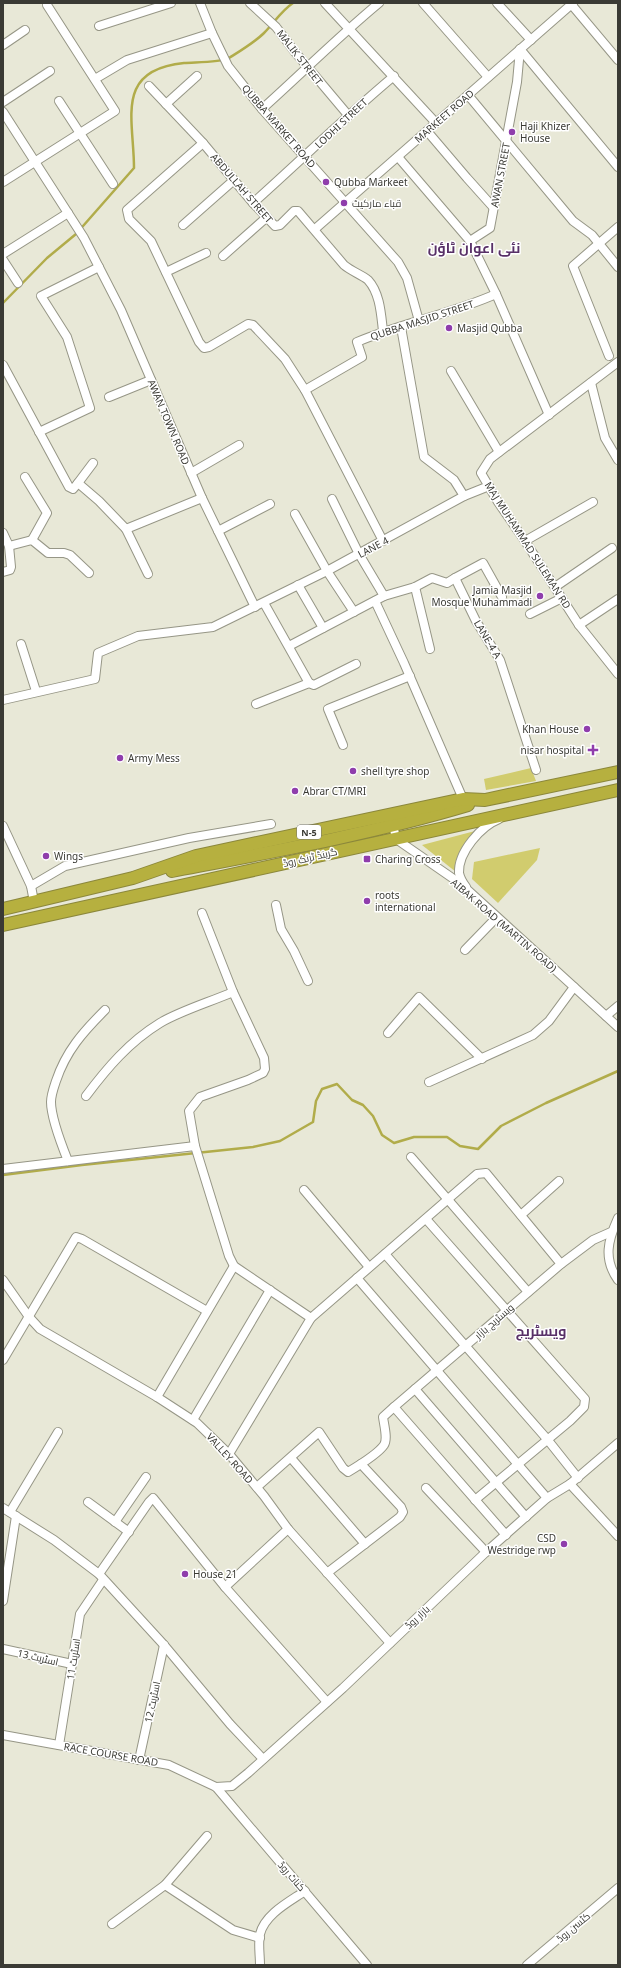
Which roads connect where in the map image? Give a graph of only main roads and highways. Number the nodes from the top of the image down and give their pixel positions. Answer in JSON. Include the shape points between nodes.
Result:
{"nodes":[{"id":1,"x":618,"y":772,"type":"edge"},
{"id":2,"x":618,"y":790,"type":"edge"},
{"id":3,"x":485,"y":800,"type":"junction"},
{"id":4,"x":133,"y":878,"type":"junction"},
{"id":5,"x":3,"y":909,"type":"edge"},
{"id":6,"x":3,"y":925,"type":"edge"}],
"edges":[{"from":1,"to":3,"type":"highway","name":"گرینڈ ٹرنک روڈ","number":"N-5"},
{"from":2,"to":6,"type":"highway","name":"گرینڈ ٹرنک روڈ","number":"N-5"},
{"from":3,"to":4,"type":"highway","name":"گرینڈ ٹرنک روڈ","number":"N-5","via":[[436,815],[276,851]]},
{"from":3,"to":4,"type":"highway","name":"گرینڈ ٹرنک روڈ","number":"N-5","via":[[462,799],[196,856]]},
{"from":4,"to":5,"type":"highway","name":"گرینڈ ٹرنک روڈ","number":"N-5"}]}
